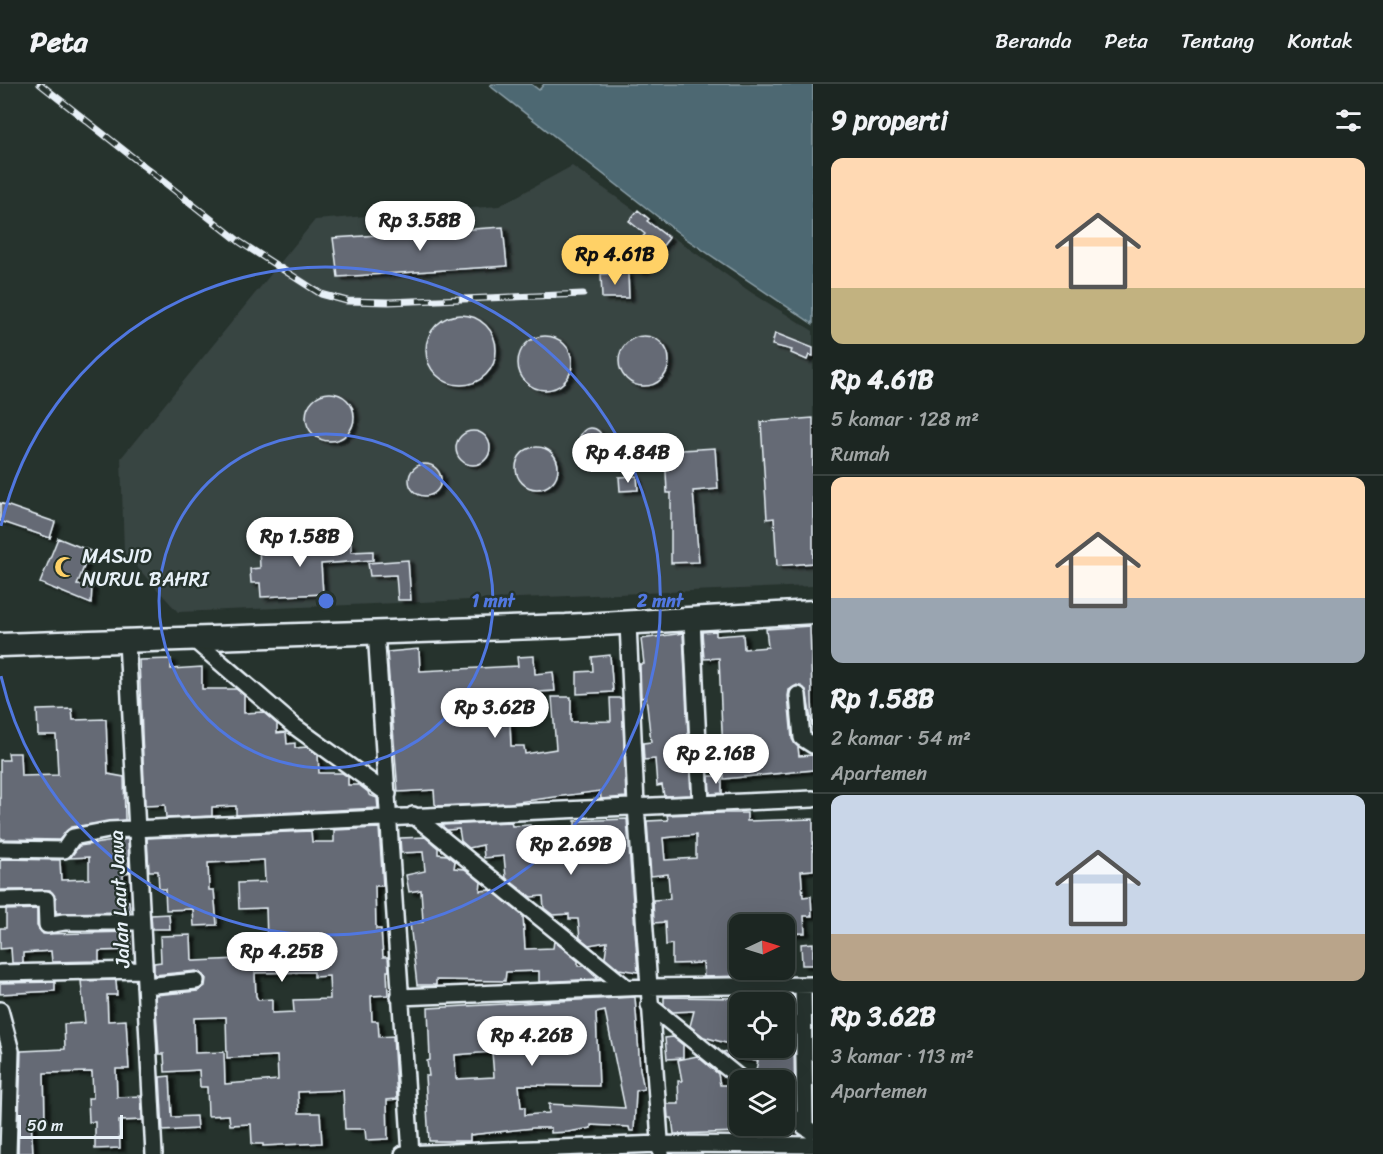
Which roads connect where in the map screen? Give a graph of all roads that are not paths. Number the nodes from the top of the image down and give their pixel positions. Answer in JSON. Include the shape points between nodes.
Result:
{"nodes":[{"id":1,"x":813,"y":612,"type":"edge"},
{"id":2,"x":692,"y":620,"type":"junction"},
{"id":3,"x":628,"y":623,"type":"junction"},
{"id":4,"x":376,"y":631,"type":"junction"},
{"id":5,"x":193,"y":639,"type":"junction"},
{"id":6,"x":127,"y":641,"type":"junction"},
{"id":7,"x":0,"y":645,"type":"edge"},
{"id":8,"x":798,"y":694,"type":"dead end"},
{"id":9,"x":813,"y":745,"type":"edge"},
{"id":10,"x":388,"y":794,"type":"junction"},
{"id":11,"x":813,"y":799,"type":"edge"},
{"id":12,"x":701,"y":804,"type":"junction"},
{"id":13,"x":636,"y":805,"type":"junction"},
{"id":14,"x":413,"y":815,"type":"junction"},
{"id":15,"x":390,"y":816,"type":"junction"},
{"id":16,"x":136,"y":828,"type":"junction"},
{"id":17,"x":0,"y":849,"type":"edge"},
{"id":18,"x":0,"y":900,"type":"edge"},
{"id":19,"x":141,"y":922,"type":"junction"},
{"id":20,"x":144,"y":970,"type":"junction"},
{"id":21,"x":0,"y":973,"type":"edge"},
{"id":22,"x":196,"y":981,"type":"dead end"},
{"id":23,"x":808,"y":985,"type":"edge"},
{"id":24,"x":144,"y":986,"type":"junction"},
{"id":25,"x":648,"y":987,"type":"junction"},
{"id":26,"x":627,"y":988,"type":"junction"},
{"id":27,"x":399,"y":997,"type":"junction"},
{"id":28,"x":649,"y":1005,"type":"junction"},
{"id":29,"x":0,"y":1010,"type":"edge"},
{"id":30,"x":730,"y":1070,"type":"edge"},
{"id":31,"x":795,"y":1120,"type":"edge"},
{"id":32,"x":809,"y":1130,"type":"edge"},
{"id":33,"x":813,"y":1145,"type":"edge"},
{"id":34,"x":661,"y":1149,"type":"edge"},
{"id":35,"x":8,"y":1154,"type":"edge"},
{"id":36,"x":154,"y":1154,"type":"edge"},
{"id":37,"x":403,"y":1154,"type":"edge"},
{"id":38,"x":411,"y":1154,"type":"edge"}],
"edges":[{"from":1,"to":2,"type":"main road"},
{"from":2,"to":3,"type":"main road"},
{"from":2,"to":12,"type":"street"},
{"from":3,"to":4,"type":"main road"},
{"from":3,"to":13,"type":"street"},
{"from":4,"to":5,"type":"main road"},
{"from":4,"to":10,"type":"street"},
{"from":5,"to":6,"type":"main road"},
{"from":5,"to":10,"type":"street","via":[[294,726]]},
{"from":6,"to":7,"type":"main road"},
{"from":6,"to":16,"type":"street","name":"Jalan Laut Jawa"},
{"from":8,"to":9,"type":"street","via":[[802,738]]},
{"from":10,"to":15,"type":"street"},
{"from":11,"to":12,"type":"street"},
{"from":12,"to":13,"type":"street"},
{"from":13,"to":14,"type":"street"},
{"from":13,"to":25,"type":"street"},
{"from":14,"to":15,"type":"street"},
{"from":14,"to":26,"type":"street"},
{"from":15,"to":16,"type":"street"},
{"from":15,"to":27,"type":"street"},
{"from":16,"to":17,"type":"street","via":[[99,830],[73,837],[64,850]]},
{"from":16,"to":19,"type":"street","name":"Jalan Laut Jawa"},
{"from":18,"to":19,"type":"street","via":[[46,899],[47,925]]},
{"from":19,"to":20,"type":"street","name":"Jalan Laut Jawa"},
{"from":20,"to":21,"type":"street"},
{"from":20,"to":24,"type":"street","name":"Jalan Laut Jawa"},
{"from":22,"to":24,"type":"street"},
{"from":23,"to":25,"type":"street"},
{"from":23,"to":32,"type":"street"},
{"from":24,"to":36,"type":"street","name":"Jalan Laut Jawa"},
{"from":25,"to":26,"type":"street"},
{"from":25,"to":28,"type":"street"},
{"from":26,"to":27,"type":"street"},
{"from":27,"to":38,"type":"street"},
{"from":28,"to":30,"type":"street"},
{"from":28,"to":34,"type":"street"},
{"from":29,"to":35,"type":"street","via":[[11,1051]]},
{"from":31,"to":32,"type":"street"},
{"from":33,"to":34,"type":"street"},
{"from":34,"to":38,"type":"street"},
{"from":37,"to":38,"type":"street"}]}
